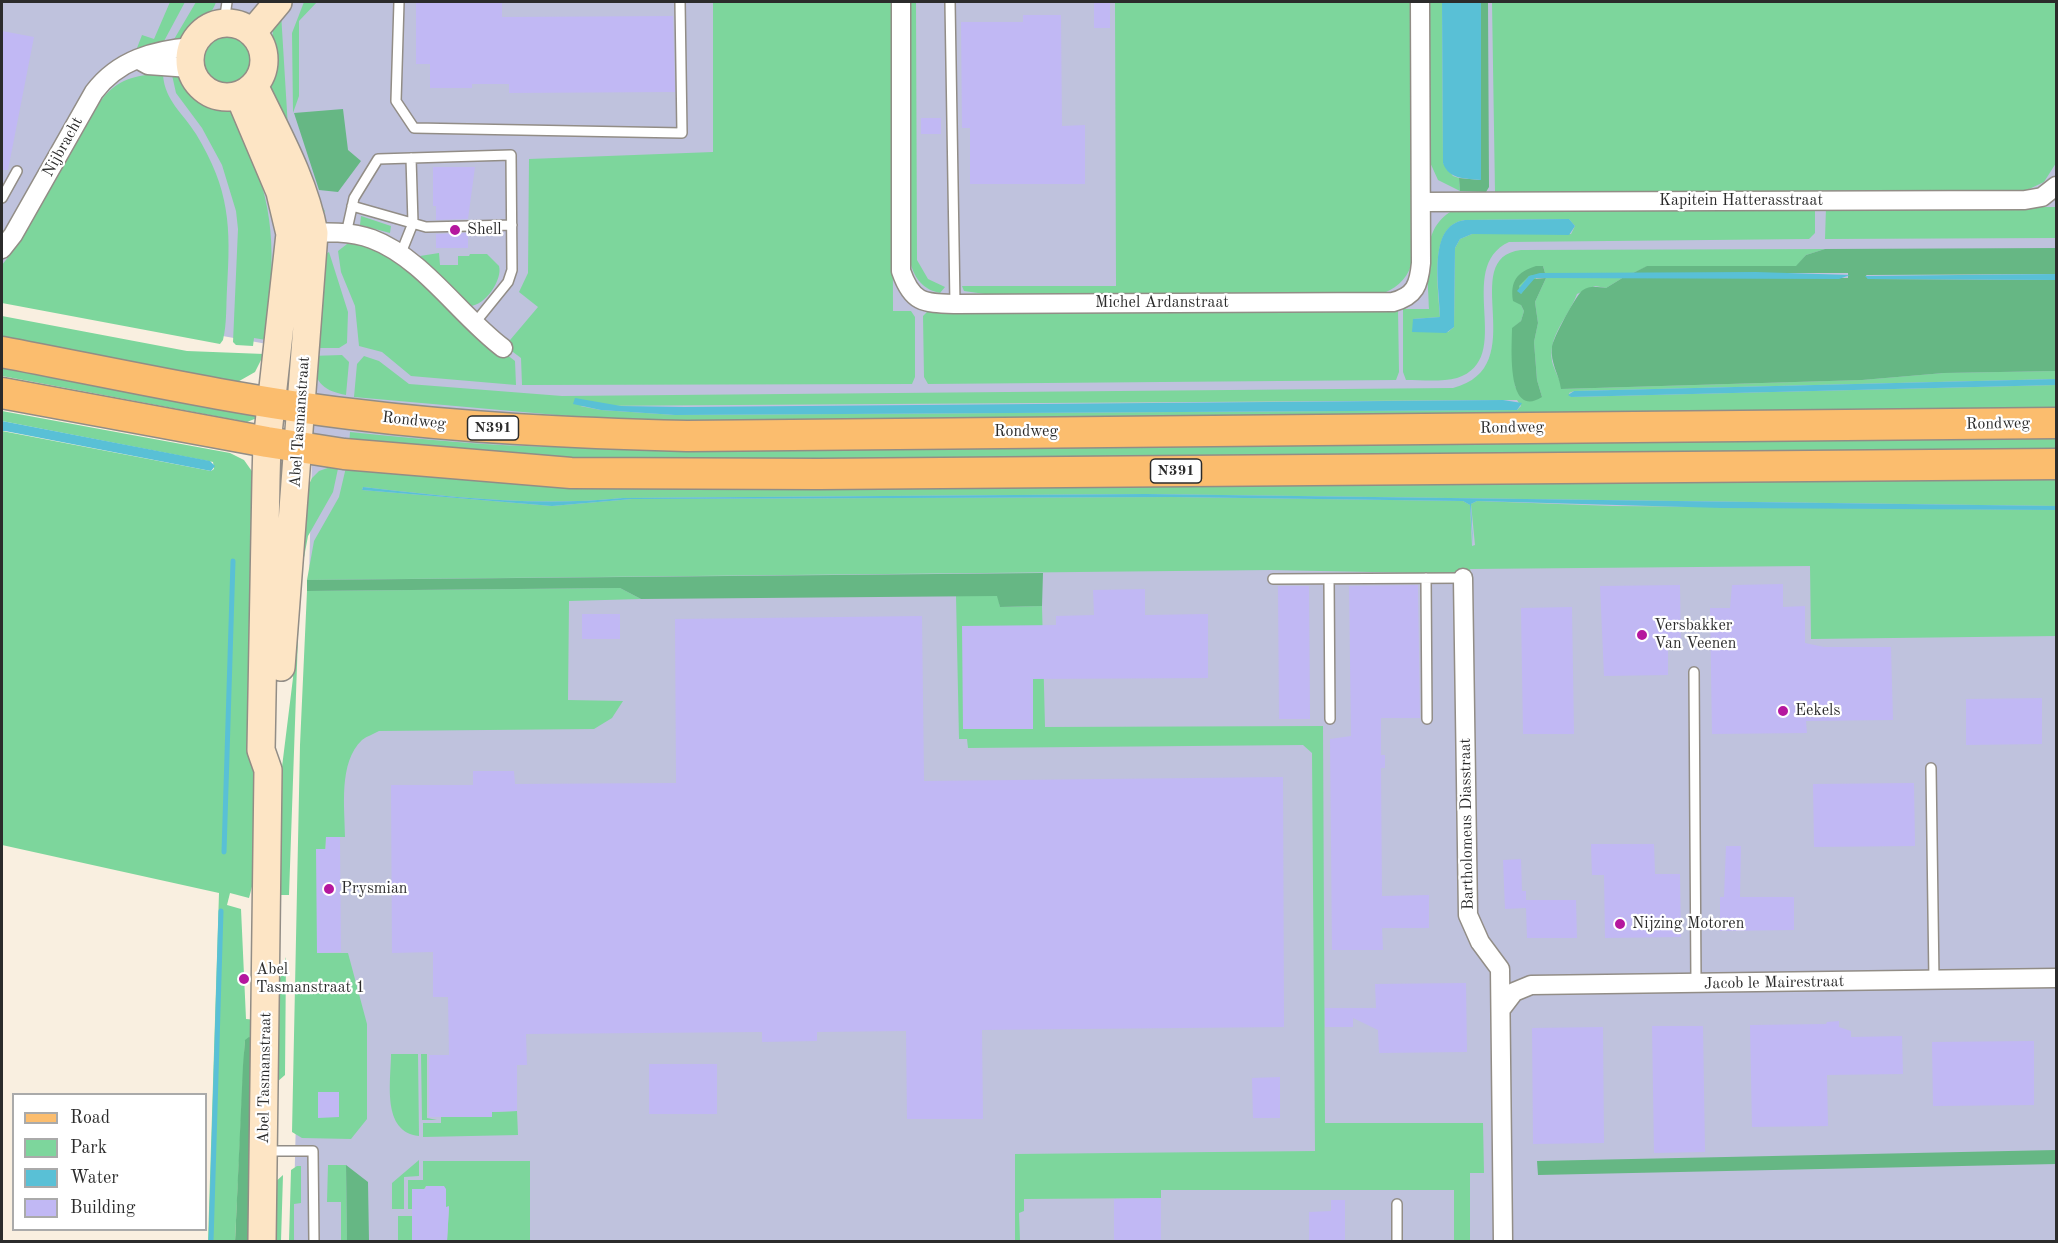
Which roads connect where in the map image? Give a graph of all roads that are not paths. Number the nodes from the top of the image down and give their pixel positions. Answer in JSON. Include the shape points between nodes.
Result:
{"nodes":[{"id":1,"x":278,"y":2,"type":"edge"},
{"id":2,"x":399,"y":2,"type":"edge"},
{"id":3,"x":680,"y":2,"type":"edge"},
{"id":4,"x":900,"y":2,"type":"edge"},
{"id":5,"x":950,"y":2,"type":"edge"},
{"id":6,"x":1420,"y":2,"type":"edge"},
{"id":7,"x":225,"y":12,"type":"edge"},
{"id":8,"x":252,"y":33,"type":"junction"},
{"id":9,"x":191,"y":58,"type":"junction"},
{"id":10,"x":246,"y":90,"type":"junction"},
{"id":11,"x":411,"y":158,"type":"junction"},
{"id":12,"x":17,"y":171,"type":"dead end"},
{"id":13,"x":2056,"y":186,"type":"edge"},
{"id":14,"x":2,"y":198,"type":"edge"},
{"id":15,"x":1421,"y":202,"type":"junction"},
{"id":16,"x":352,"y":206,"type":"junction"},
{"id":17,"x":413,"y":224,"type":"junction"},
{"id":18,"x":512,"y":225,"type":"junction"},
{"id":19,"x":302,"y":233,"type":"junction"},
{"id":20,"x":346,"y":234,"type":"junction"},
{"id":21,"x":2,"y":249,"type":"edge"},
{"id":22,"x":401,"y":253,"type":"junction"},
{"id":23,"x":955,"y":304,"type":"junction"},
{"id":24,"x":474,"y":324,"type":"junction"},
{"id":25,"x":503,"y":348,"type":"dead end"},
{"id":26,"x":2,"y":352,"type":"edge"},
{"id":27,"x":2,"y":393,"type":"edge"},
{"id":28,"x":286,"y":404,"type":"junction"},
{"id":29,"x":2056,"y":423,"type":"edge"},
{"id":30,"x":267,"y":442,"type":"junction"},
{"id":31,"x":296,"y":446,"type":"junction"},
{"id":32,"x":2056,"y":464,"type":"edge"},
{"id":33,"x":1426,"y":578,"type":"junction"},
{"id":34,"x":1463,"y":578,"type":"joint"},
{"id":35,"x":1273,"y":579,"type":"dead end"},
{"id":36,"x":1329,"y":579,"type":"junction"},
{"id":37,"x":1694,"y":672,"type":"dead end"},
{"id":38,"x":1330,"y":719,"type":"dead end"},
{"id":39,"x":1427,"y":719,"type":"dead end"},
{"id":40,"x":1931,"y":768,"type":"dead end"},
{"id":41,"x":268,"y":770,"type":"junction"},
{"id":42,"x":2056,"y":978,"type":"edge"},
{"id":43,"x":1934,"y":981,"type":"junction"},
{"id":44,"x":1696,"y":984,"type":"junction"},
{"id":45,"x":1501,"y":1009,"type":"junction"},
{"id":46,"x":264,"y":1151,"type":"junction"},
{"id":47,"x":1397,"y":1204,"type":"dead end"},
{"id":48,"x":262,"y":1242,"type":"edge"},
{"id":49,"x":314,"y":1242,"type":"edge"},
{"id":50,"x":1397,"y":1242,"type":"edge"},
{"id":51,"x":1503,"y":1242,"type":"edge"}],
"edges":[{"from":1,"to":8,"type":"street"},
{"from":2,"to":3,"type":"lane","via":[[396,101],[414,128],[682,133]]},
{"from":4,"to":23,"type":"street","name":"Michel Ardanstraat","via":[[901,271],[907,288],[916,298]]},
{"from":5,"to":23,"type":"lane"},
{"from":6,"to":15,"type":"street","name":"Michel Ardanstraat"},
{"from":7,"to":8,"type":"street"},
{"from":7,"to":9,"type":"street","via":[[204,31]]},
{"from":8,"to":10,"type":"street","via":[[263,53],[260,75]]},
{"from":9,"to":10,"type":"street","via":[[202,87],[212,93],[223,96]]},
{"from":9,"to":21,"type":"street","name":"Nijbracht","via":[[146,53],[106,75]]},
{"from":10,"to":19,"type":"street","name":"Abel Tasmanstraat","via":[[280,192]]},
{"from":11,"to":16,"type":"lane","via":[[378,159]]},
{"from":11,"to":17,"type":"lane"},
{"from":11,"to":18,"type":"lane","via":[[511,155]]},
{"from":12,"to":14,"type":"lane"},
{"from":13,"to":15,"type":"street","name":"Kapitein Hatterasstraat","via":[[2042,197],[2025,200]]},
{"from":15,"to":23,"type":"street","name":"Michel Ardanstraat","via":[[1421,263],[1416,290],[1393,302]]},
{"from":16,"to":17,"type":"lane"},
{"from":16,"to":20,"type":"lane"},
{"from":17,"to":18,"type":"lane"},
{"from":17,"to":22,"type":"lane"},
{"from":18,"to":24,"type":"lane","via":[[512,270],[508,282]]},
{"from":19,"to":20,"type":"street"},
{"from":19,"to":28,"type":"street","name":"Abel Tasmanstraat"},
{"from":20,"to":22,"type":"street","via":[[371,238]]},
{"from":22,"to":24,"type":"street"},
{"from":24,"to":25,"type":"street"},
{"from":26,"to":28,"type":"main road","name":"Rondweg","number":"N391"},
{"from":27,"to":30,"type":"main road","number":"N391"},
{"from":28,"to":29,"type":"main road","name":"Rondweg","number":"N391","via":[[478,427],[687,436]]},
{"from":28,"to":30,"type":"street","name":"Abel Tasmanstraat"},
{"from":28,"to":31,"type":"street","name":"Abel Tasmanstraat"},
{"from":30,"to":31,"type":"main road","number":"N391"},
{"from":30,"to":41,"type":"street","name":"Abel Tasmanstraat","via":[[261,750]]},
{"from":31,"to":32,"type":"main road","number":"N391","via":[[489,468],[635,475]]},
{"from":31,"to":41,"type":"street","name":"Abel Tasmanstraat","via":[[276,749]]},
{"from":33,"to":34,"type":"lane","name":"Bartholomeus Diasstraat"},
{"from":33,"to":36,"type":"lane","name":"Bartholomeus Diasstraat"},
{"from":33,"to":39,"type":"lane"},
{"from":34,"to":45,"type":"street","name":"Bartholomeus Diasstraat","via":[[1468,915],[1480,942],[1500,969]]},
{"from":35,"to":36,"type":"lane","name":"Bartholomeus Diasstraat"},
{"from":36,"to":38,"type":"lane"},
{"from":37,"to":44,"type":"lane"},
{"from":40,"to":43,"type":"lane"},
{"from":41,"to":46,"type":"street","name":"Abel Tasmanstraat"},
{"from":42,"to":43,"type":"street","name":"Jacob le Mairestraat"},
{"from":43,"to":44,"type":"street","name":"Jacob le Mairestraat"},
{"from":44,"to":45,"type":"street","name":"Jacob le Mairestraat","via":[[1531,985],[1514,992]]},
{"from":45,"to":51,"type":"street","name":"Bartholomeus Diasstraat"},
{"from":46,"to":48,"type":"street","name":"Abel Tasmanstraat"},
{"from":46,"to":49,"type":"lane","via":[[313,1151]]},
{"from":47,"to":50,"type":"lane"}]}
